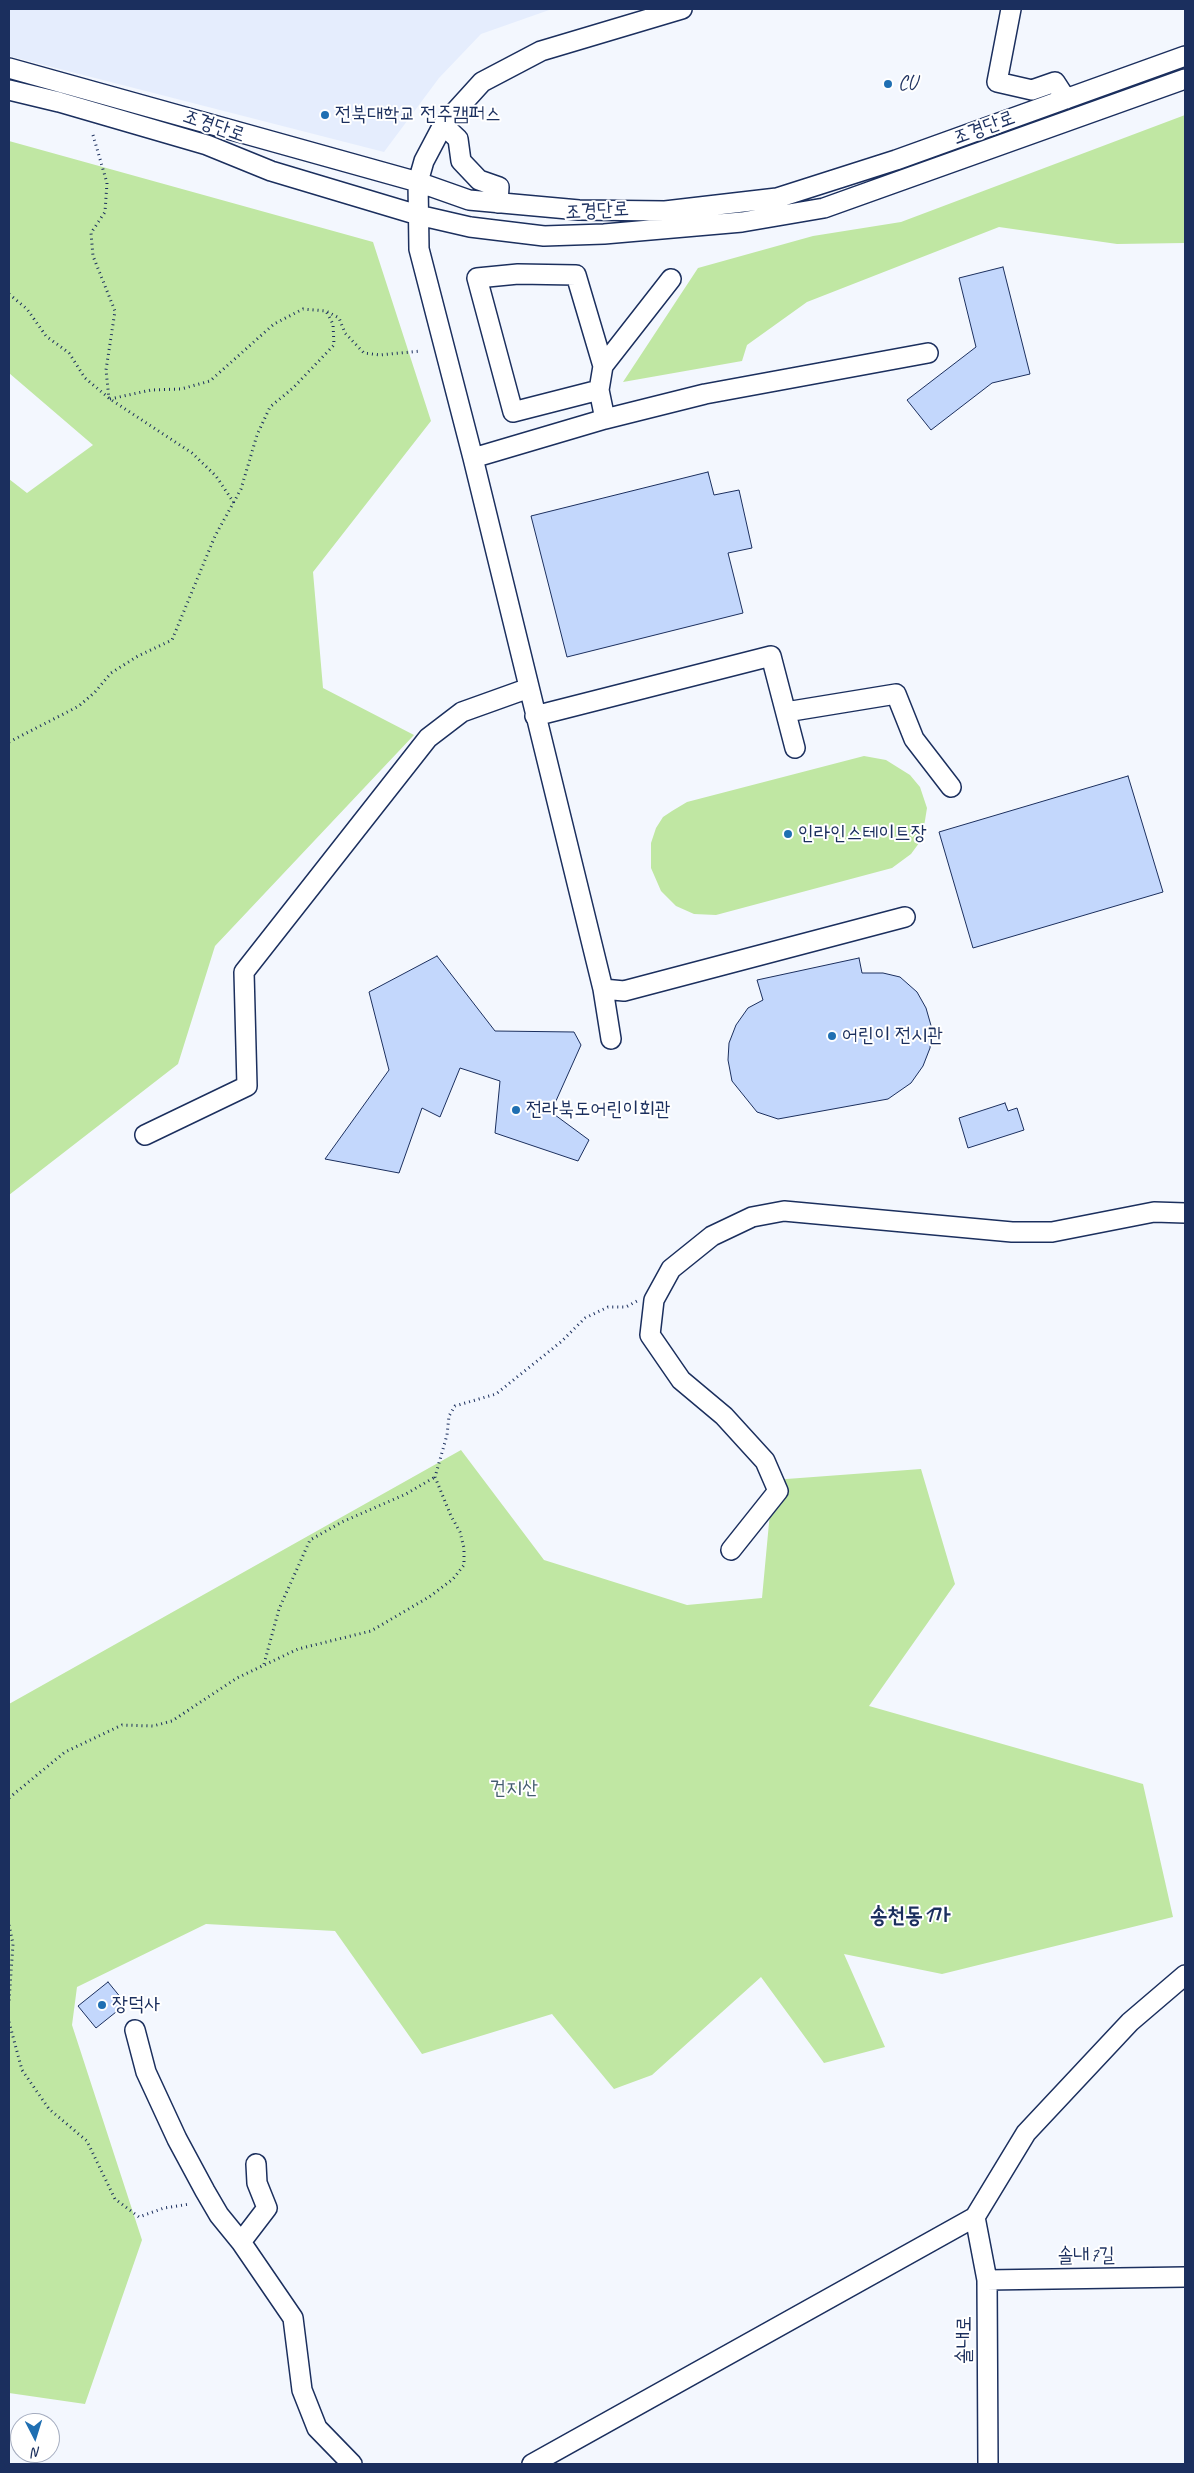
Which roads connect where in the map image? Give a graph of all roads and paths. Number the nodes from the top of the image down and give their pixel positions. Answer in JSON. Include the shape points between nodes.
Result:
{"nodes":[{"id":1,"x":682,"y":9,"type":"edge"},
{"id":2,"x":1011,"y":9,"type":"edge"},
{"id":3,"x":1185,"y":56,"type":"edge"},
{"id":4,"x":9,"y":68,"type":"edge"},
{"id":5,"x":1185,"y":79,"type":"edge"},
{"id":6,"x":9,"y":90,"type":"edge"},
{"id":7,"x":1066,"y":99,"type":"junction"},
{"id":8,"x":443,"y":125,"type":"junction"},
{"id":9,"x":93,"y":135,"type":"dead end"},
{"id":10,"x":418,"y":182,"type":"junction"},
{"id":11,"x":498,"y":203,"type":"junction"},
{"id":12,"x":418,"y":214,"type":"junction"},
{"id":13,"x":671,"y":279,"type":"dead end"},
{"id":14,"x":9,"y":294,"type":"edge"},
{"id":15,"x":326,"y":312,"type":"junction"},
{"id":16,"x":421,"y":351,"type":"dead end"},
{"id":17,"x":928,"y":354,"type":"dead end"},
{"id":18,"x":603,"y":366,"type":"junction"},
{"id":19,"x":598,"y":390,"type":"junction"},
{"id":20,"x":110,"y":400,"type":"junction"},
{"id":21,"x":606,"y":419,"type":"junction"},
{"id":22,"x":473,"y":458,"type":"junction"},
{"id":23,"x":234,"y":503,"type":"junction"},
{"id":24,"x":529,"y":688,"type":"junction"},
{"id":25,"x":786,"y":712,"type":"junction"},
{"id":26,"x":535,"y":716,"type":"junction"},
{"id":27,"x":9,"y":742,"type":"edge"},
{"id":28,"x":794,"y":748,"type":"dead end"},
{"id":29,"x":952,"y":787,"type":"dead end"},
{"id":30,"x":905,"y":917,"type":"dead end"},
{"id":31,"x":603,"y":989,"type":"junction"},
{"id":32,"x":611,"y":1039,"type":"dead end"},
{"id":33,"x":145,"y":1135,"type":"dead end"},
{"id":34,"x":1185,"y":1213,"type":"edge"},
{"id":35,"x":660,"y":1288,"type":"junction"},
{"id":36,"x":435,"y":1477,"type":"junction"},
{"id":37,"x":731,"y":1550,"type":"dead end"},
{"id":38,"x":264,"y":1665,"type":"junction"},
{"id":39,"x":9,"y":1798,"type":"edge"},
{"id":40,"x":9,"y":1925,"type":"edge"},
{"id":41,"x":1185,"y":1975,"type":"edge"},
{"id":42,"x":9,"y":2002,"type":"edge"},
{"id":43,"x":9,"y":2022,"type":"edge"},
{"id":44,"x":135,"y":2030,"type":"dead end"},
{"id":45,"x":256,"y":2164,"type":"dead end"},
{"id":46,"x":219,"y":2215,"type":"junction"},
{"id":47,"x":975,"y":2217,"type":"junction"},
{"id":48,"x":241,"y":2242,"type":"junction"},
{"id":49,"x":1185,"y":2277,"type":"edge"},
{"id":50,"x":987,"y":2280,"type":"junction"},
{"id":51,"x":352,"y":2464,"type":"edge"},
{"id":52,"x":532,"y":2464,"type":"edge"},
{"id":53,"x":988,"y":2464,"type":"edge"}],
"edges":[{"from":1,"to":8,"type":"street","via":[[542,51],[482,82]]},
{"from":2,"to":7,"type":"street","via":[[997,82],[1032,90],[1055,82]]},
{"from":3,"to":7,"type":"street","name":"조경단로"},
{"from":4,"to":10,"type":"street","name":"조경단로"},
{"from":5,"to":12,"type":"street","name":"조경단로","via":[[824,208],[742,222],[544,236],[470,227]]},
{"from":6,"to":12,"type":"street","name":"조경단로","via":[[208,145],[271,171]]},
{"from":7,"to":11,"type":"street","name":"조경단로","via":[[896,160],[777,198],[665,211],[579,210]]},
{"from":8,"to":10,"type":"street","via":[[424,161]]},
{"from":8,"to":11,"type":"street","via":[[458,139],[461,162],[478,180],[499,188]]},
{"from":9,"to":20,"type":"path","via":[[107,183],[105,212],[91,233],[93,256],[114,311],[106,370]]},
{"from":10,"to":11,"type":"street","name":"조경단로","via":[[469,200]]},
{"from":10,"to":12,"type":"street"},
{"from":12,"to":22,"type":"street","via":[[419,249]]},
{"from":13,"to":18,"type":"street"},
{"from":14,"to":20,"type":"path","via":[[27,309],[46,336],[69,353],[85,378]]},
{"from":15,"to":16,"type":"path","via":[[339,318],[345,333],[364,353],[380,355]]},
{"from":15,"to":20,"type":"path","via":[[303,309],[274,324],[210,381]]},
{"from":15,"to":23,"type":"path","via":[[333,324],[334,345],[270,407]]},
{"from":17,"to":21,"type":"street","via":[[705,394]]},
{"from":18,"to":19,"type":"street"},
{"from":18,"to":19,"type":"street","via":[[576,275],[518,274],[477,278],[513,412]]},
{"from":19,"to":21,"type":"street"},
{"from":20,"to":23,"type":"path","via":[[192,454],[216,476]]},
{"from":21,"to":22,"type":"street"},
{"from":22,"to":24,"type":"street"},
{"from":23,"to":27,"type":"path","via":[[215,536],[172,640],[111,673],[79,706]]},
{"from":24,"to":26,"type":"street"},
{"from":24,"to":33,"type":"street","via":[[462,712],[428,738],[244,972],[247,1086]]},
{"from":25,"to":26,"type":"street","via":[[771,656]]},
{"from":25,"to":28,"type":"street"},
{"from":25,"to":29,"type":"street","via":[[896,694],[914,738]]},
{"from":26,"to":31,"type":"street"},
{"from":30,"to":31,"type":"street","via":[[624,991]]},
{"from":31,"to":32,"type":"street"},
{"from":34,"to":35,"type":"street","via":[[1154,1212],[1052,1232],[1012,1232],[784,1211],[752,1216],[712,1236],[671,1269]]},
{"from":35,"to":36,"type":"path","via":[[626,1307],[608,1307],[585,1318],[562,1341],[496,1394],[455,1406]]},
{"from":35,"to":37,"type":"street","via":[[654,1300],[650,1335],[681,1380],[724,1416],[765,1461],[778,1491]]},
{"from":36,"to":38,"type":"path","via":[[310,1540],[279,1609]]},
{"from":36,"to":38,"type":"path","via":[[464,1548],[464,1565],[453,1580],[429,1598],[371,1631],[298,1648]]},
{"from":38,"to":39,"type":"path","via":[[237,1678],[172,1721],[153,1726],[122,1726],[65,1752]]},
{"from":40,"to":42,"type":"path","via":[[14,1944]]},
{"from":41,"to":47,"type":"street","via":[[1130,2022],[1026,2133]]},
{"from":43,"to":46,"type":"path","via":[[22,2070],[49,2108],[87,2141],[115,2199],[140,2217],[189,2203]]},
{"from":44,"to":46,"type":"street","via":[[146,2072],[177,2139]]},
{"from":45,"to":48,"type":"street","via":[[257,2183],[267,2208]]},
{"from":46,"to":48,"type":"street"},
{"from":47,"to":50,"type":"street","name":"솔내로"},
{"from":47,"to":52,"type":"street"},
{"from":48,"to":51,"type":"street","via":[[293,2318],[302,2390],[317,2428]]},
{"from":49,"to":50,"type":"street","name":"솔내7길"},
{"from":50,"to":53,"type":"street","name":"솔내로"}]}
